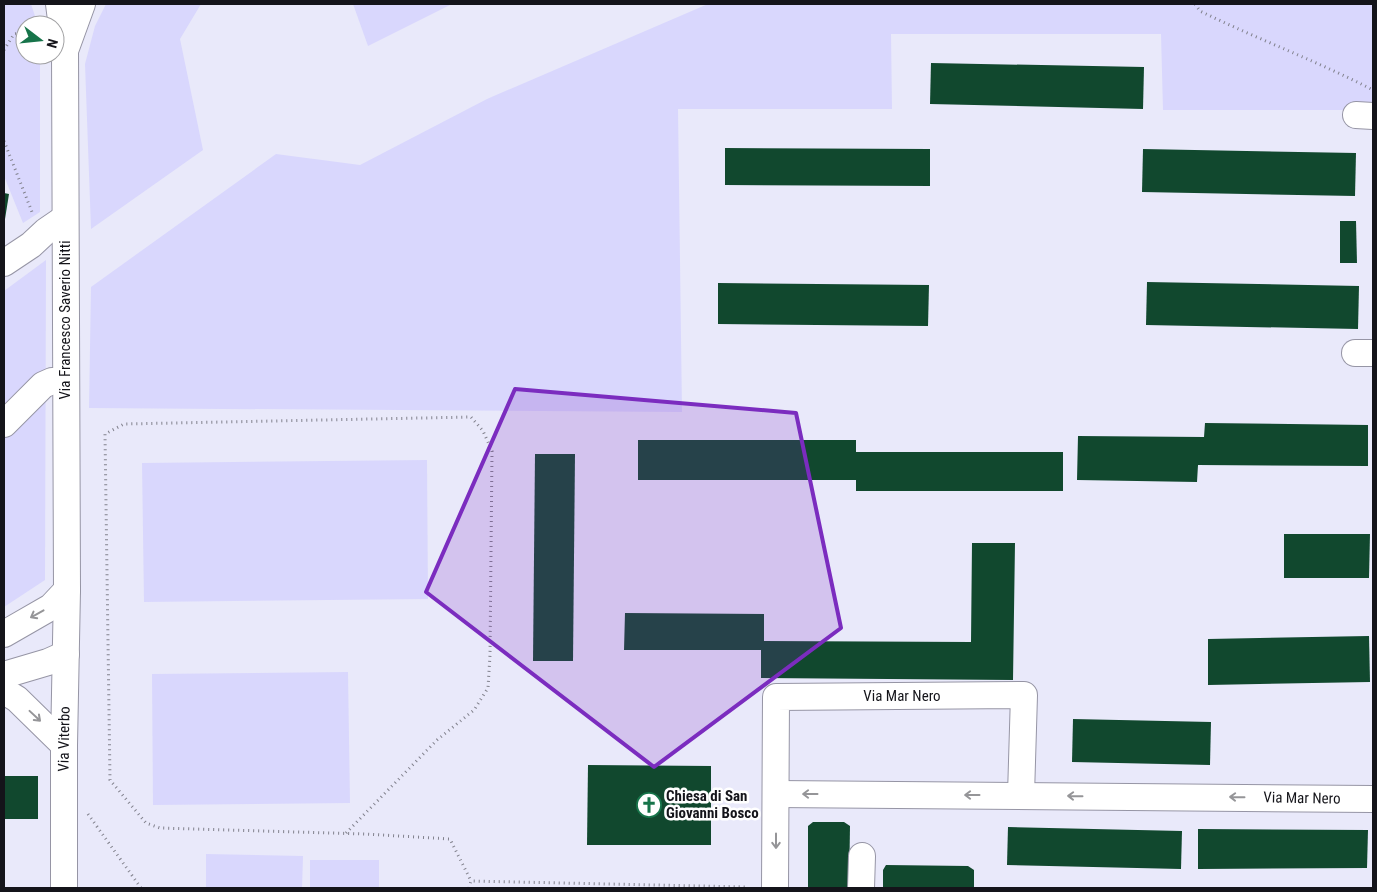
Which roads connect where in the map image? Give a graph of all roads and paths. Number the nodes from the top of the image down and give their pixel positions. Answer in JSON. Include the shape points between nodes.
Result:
{"nodes":[{"id":1,"x":82,"y":4,"type":"edge"},
{"id":2,"x":1195,"y":4,"type":"edge"},
{"id":3,"x":15,"y":34,"type":"edge"},
{"id":4,"x":4,"y":50,"type":"edge"},
{"id":5,"x":65,"y":51,"type":"edge"},
{"id":6,"x":65,"y":65,"type":"edge"},
{"id":7,"x":1373,"y":90,"type":"edge"},
{"id":8,"x":4,"y":141,"type":"edge"},
{"id":9,"x":33,"y":215,"type":"dead end"},
{"id":10,"x":65,"y":218,"type":"junction"},
{"id":11,"x":4,"y":263,"type":"edge"},
{"id":12,"x":65,"y":381,"type":"junction"},
{"id":13,"x":4,"y":424,"type":"edge"},
{"id":14,"x":67,"y":590,"type":"junction"},
{"id":15,"x":4,"y":634,"type":"edge"},
{"id":16,"x":66,"y":654,"type":"junction"},
{"id":17,"x":4,"y":675,"type":"edge"},
{"id":18,"x":4,"y":691,"type":"edge"},
{"id":19,"x":64,"y":745,"type":"junction"},
{"id":20,"x":776,"y":794,"type":"junction"},
{"id":21,"x":1021,"y":795,"type":"junction"},
{"id":22,"x":1373,"y":799,"type":"edge"},
{"id":23,"x":86,"y":811,"type":"dead end"},
{"id":24,"x":346,"y":833,"type":"junction"},
{"id":25,"x":862,"y":856,"type":"dead end"},
{"id":26,"x":471,"y":881,"type":"junction"},
{"id":27,"x":746,"y":887,"type":"dead end"},
{"id":28,"x":64,"y":888,"type":"edge"},
{"id":29,"x":141,"y":888,"type":"edge"},
{"id":30,"x":468,"y":888,"type":"edge"},
{"id":31,"x":775,"y":888,"type":"edge"},
{"id":32,"x":861,"y":888,"type":"edge"}],
"edges":[{"from":1,"to":5,"type":"street","name":"Via Francesco Saverio Nitti"},
{"from":2,"to":7,"type":"path","via":[[1200,11],[1217,20]]},
{"from":3,"to":4,"type":"path"},
{"from":6,"to":10,"type":"street","name":"Via Francesco Saverio Nitti"},
{"from":8,"to":9,"type":"path"},
{"from":10,"to":11,"type":"street"},
{"from":10,"to":12,"type":"street","name":"Via Francesco Saverio Nitti"},
{"from":12,"to":13,"type":"street","via":[[43,385]]},
{"from":12,"to":14,"type":"street","name":"Via Francesco Saverio Nitti"},
{"from":14,"to":15,"type":"street","one_way":true,"via":[[51,607]]},
{"from":14,"to":16,"type":"street","name":"Via Viterbo"},
{"from":16,"to":17,"type":"street"},
{"from":16,"to":19,"type":"street","name":"Via Viterbo"},
{"from":18,"to":19,"type":"street","one_way":true,"via":[[17,699]]},
{"from":19,"to":28,"type":"street","name":"Via Viterbo"},
{"from":21,"to":20,"type":"street","name":"Via Mar Nero","one_way":true},
{"from":20,"to":21,"type":"street","name":"Via Mar Nero","via":[[776,697],[1024,695]]},
{"from":20,"to":31,"type":"street","name":"Via Mar Nero","one_way":true},
{"from":22,"to":21,"type":"street","name":"Via Mar Nero","one_way":true},
{"from":23,"to":29,"type":"path"},
{"from":24,"to":24,"type":"path","via":[[160,828],[146,823],[110,780],[105,434],[124,424],[471,418],[483,431],[492,451],[488,688],[474,710],[437,740]]},
{"from":24,"to":26,"type":"path","via":[[450,839]]},
{"from":25,"to":32,"type":"street"},
{"from":26,"to":27,"type":"path"},
{"from":26,"to":30,"type":"path"}]}
